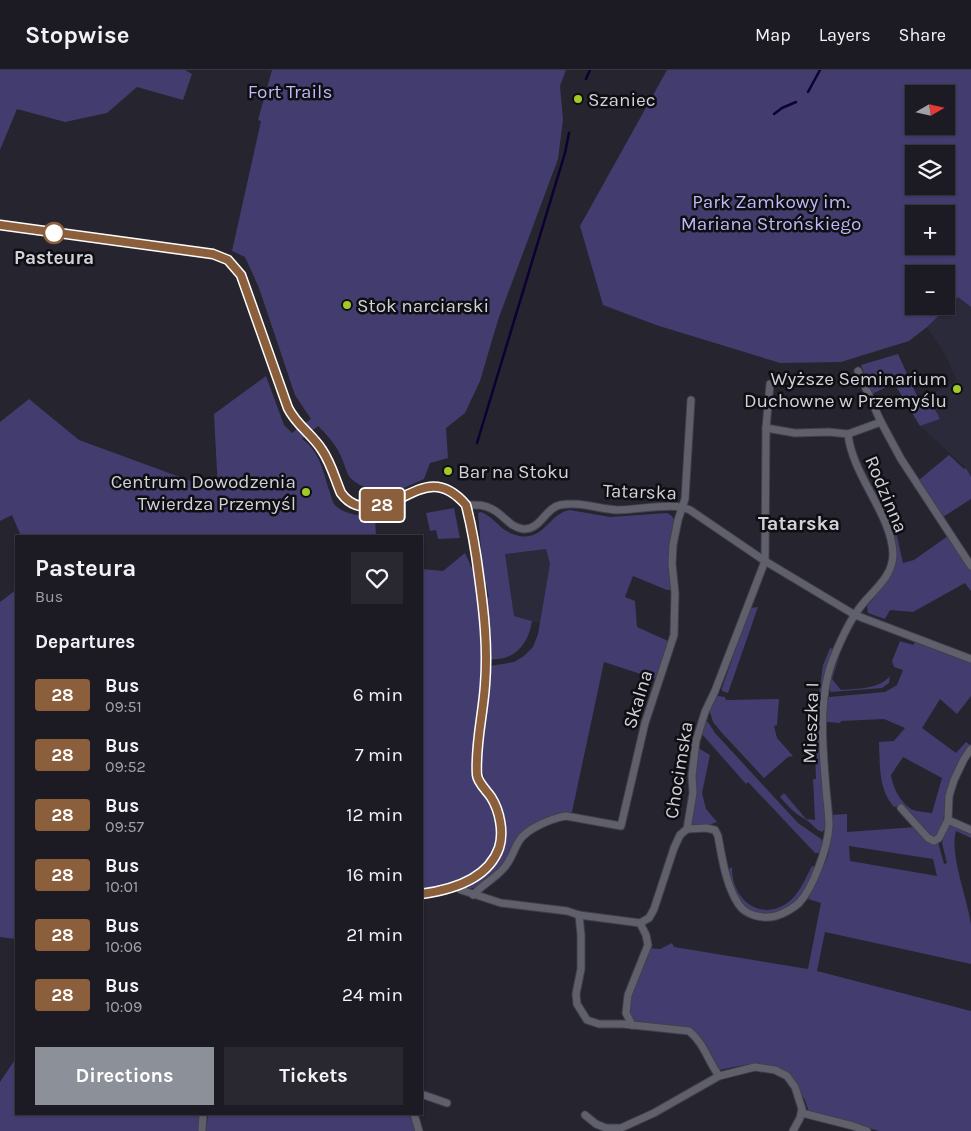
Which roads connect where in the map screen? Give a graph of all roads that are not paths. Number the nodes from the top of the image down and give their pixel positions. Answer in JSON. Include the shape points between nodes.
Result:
{"nodes":[{"id":1,"x":0,"y":225,"type":"edge"},
{"id":2,"x":858,"y":371,"type":"dead end"},
{"id":3,"x":770,"y":384,"type":"dead end"},
{"id":4,"x":692,"y":400,"type":"dead end"},
{"id":5,"x":881,"y":422,"type":"junction"},
{"id":6,"x":766,"y":428,"type":"junction"},
{"id":7,"x":848,"y":434,"type":"junction"},
{"id":8,"x":466,"y":505,"type":"junction"},
{"id":9,"x":682,"y":507,"type":"junction"},
{"id":10,"x":765,"y":561,"type":"junction"},
{"id":11,"x":971,"y":566,"type":"edge"},
{"id":12,"x":855,"y":614,"type":"junction"},
{"id":13,"x":971,"y":659,"type":"edge"},
{"id":14,"x":971,"y":749,"type":"edge"},
{"id":15,"x":901,"y":808,"type":"dead end"},
{"id":16,"x":948,"y":820,"type":"junction"},
{"id":17,"x":687,"y":829,"type":"junction"},
{"id":18,"x":971,"y":830,"type":"edge"},
{"id":19,"x":457,"y":885,"type":"junction"},
{"id":20,"x":423,"y":894,"type":"edge"},
{"id":21,"x":473,"y":895,"type":"junction"},
{"id":22,"x":579,"y":915,"type":"junction"},
{"id":23,"x":640,"y":923,"type":"junction"},
{"id":24,"x":632,"y":1025,"type":"junction"},
{"id":25,"x":720,"y":1076,"type":"junction"},
{"id":26,"x":423,"y":1095,"type":"edge"},
{"id":27,"x":447,"y":1102,"type":"dead end"},
{"id":28,"x":802,"y":1113,"type":"junction"},
{"id":29,"x":204,"y":1115,"type":"edge"},
{"id":30,"x":414,"y":1115,"type":"edge"},
{"id":31,"x":585,"y":1115,"type":"dead end"},
{"id":32,"x":202,"y":1131,"type":"edge"},
{"id":33,"x":420,"y":1131,"type":"edge"},
{"id":34,"x":793,"y":1131,"type":"edge"},
{"id":35,"x":867,"y":1131,"type":"edge"}],
"edges":[{"from":1,"to":8,"type":"street","via":[[213,254],[228,260],[241,275],[288,408],[322,450],[345,499],[360,506],[385,505],[424,487],[436,486],[446,489]]},
{"from":2,"to":5,"type":"street"},
{"from":3,"to":6,"type":"street"},
{"from":4,"to":9,"type":"street","name":"Skalna"},
{"from":5,"to":7,"type":"street"},
{"from":5,"to":11,"type":"street","via":[[901,459]]},
{"from":6,"to":7,"type":"street","via":[[795,433]]},
{"from":6,"to":10,"type":"street"},
{"from":7,"to":12,"type":"street","name":"Rodzinna","via":[[852,455],[886,527],[893,554],[890,569]]},
{"from":8,"to":9,"type":"street","name":"Tatarska","via":[[494,509],[511,525],[523,529],[531,528],[558,505],[564,504],[586,504],[614,510]]},
{"from":8,"to":19,"type":"street","via":[[477,560],[487,644],[477,778],[495,805],[501,837],[486,868]]},
{"from":9,"to":10,"type":"street","name":"Tatarska"},
{"from":9,"to":21,"type":"street","name":"Skalna","via":[[673,554],[674,635],[645,723],[621,826],[566,816],[531,829],[519,840],[504,868]]},
{"from":10,"to":12,"type":"street","name":"Tatarska"},
{"from":10,"to":17,"type":"street","name":"Chocimska","via":[[696,741]]},
{"from":12,"to":13,"type":"street","name":"Tatarska"},
{"from":12,"to":17,"type":"street","name":"Mieszka I","via":[[828,674],[824,695],[827,838],[822,857],[799,903],[770,917],[758,917],[740,908],[730,888],[715,830]]},
{"from":14,"to":16,"type":"street","via":[[954,780]]},
{"from":15,"to":16,"type":"street","via":[[928,838],[934,840],[939,838]]},
{"from":16,"to":18,"type":"street"},
{"from":17,"to":23,"type":"street","name":"Chocimska","via":[[674,848],[654,909],[649,918]]},
{"from":19,"to":20,"type":"street"},
{"from":19,"to":21,"type":"street"},
{"from":21,"to":22,"type":"street","via":[[501,904],[567,910]]},
{"from":22,"to":23,"type":"street"},
{"from":22,"to":24,"type":"street","via":[[581,969],[577,1004],[587,1020],[599,1024]]},
{"from":23,"to":24,"type":"street","via":[[648,945],[626,1003],[626,1013]]},
{"from":24,"to":25,"type":"street","via":[[689,1031],[697,1038]]},
{"from":25,"to":28,"type":"street","via":[[755,1067],[774,1070],[787,1076],[795,1087],[802,1103]]},
{"from":25,"to":31,"type":"street","via":[[621,1128],[606,1128]]},
{"from":26,"to":27,"type":"street"},
{"from":28,"to":34,"type":"street"},
{"from":28,"to":35,"type":"street"},
{"from":29,"to":32,"type":"street"},
{"from":30,"to":33,"type":"street"}]}
